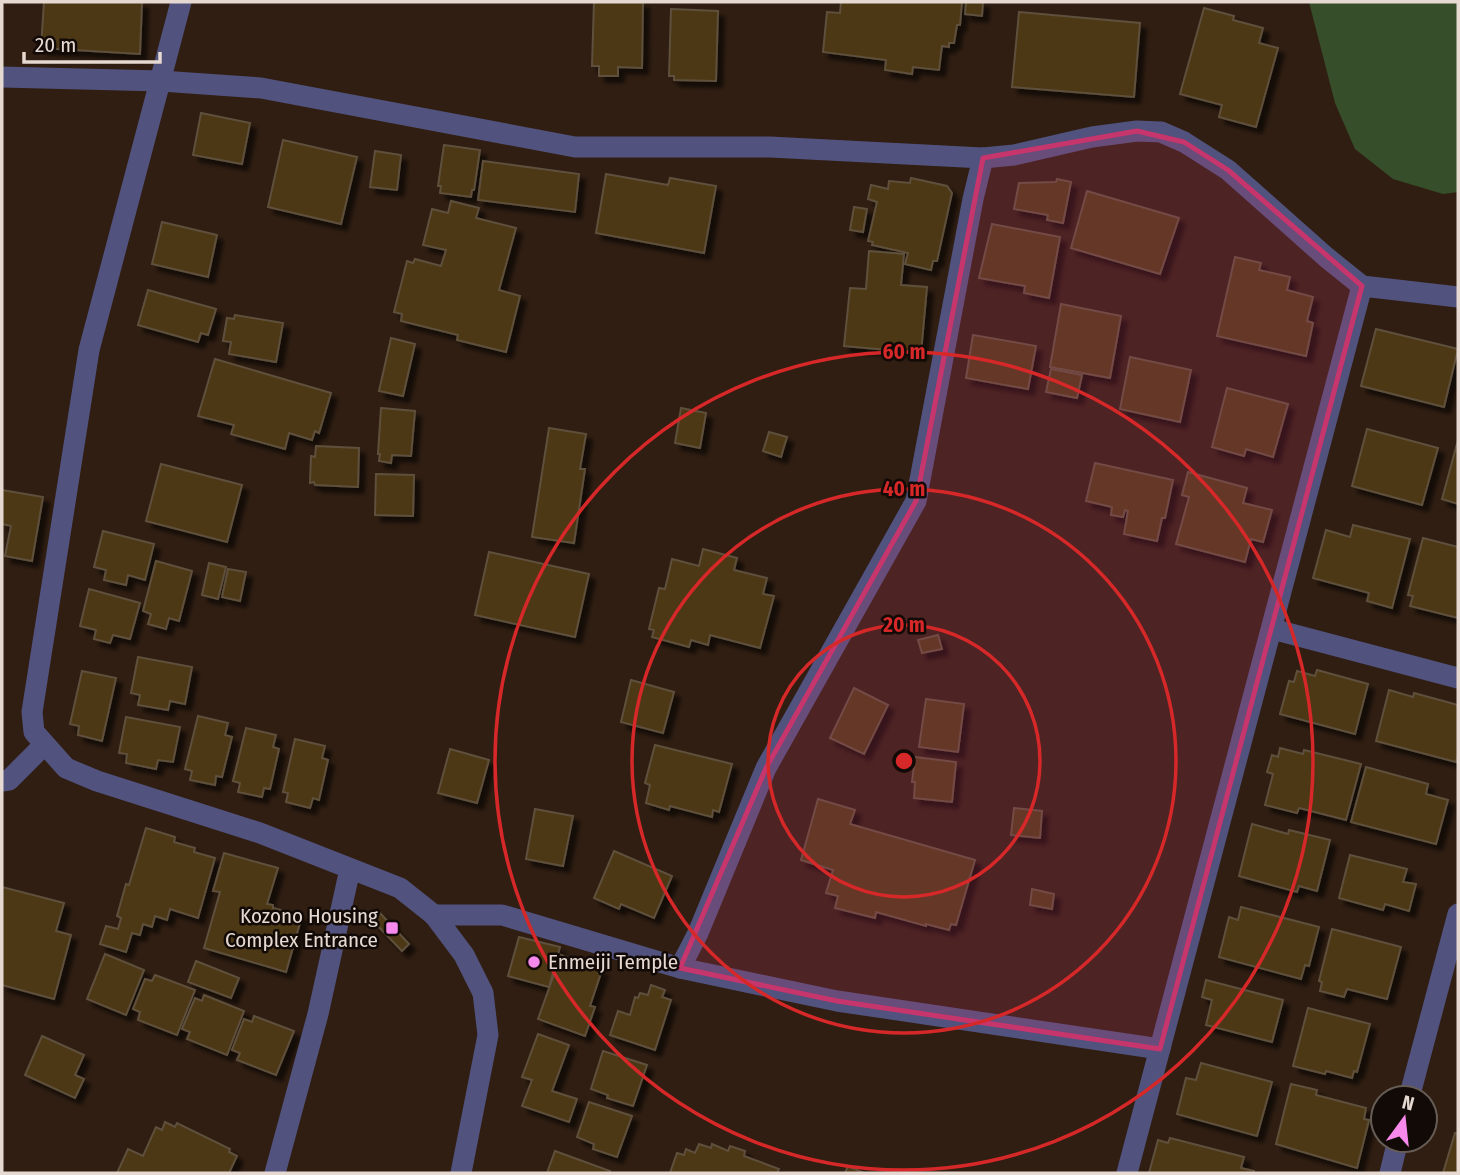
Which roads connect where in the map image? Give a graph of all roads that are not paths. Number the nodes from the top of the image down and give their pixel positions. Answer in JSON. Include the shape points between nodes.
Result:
{"nodes":[{"id":1,"x":181,"y":2,"type":"edge"},
{"id":2,"x":2,"y":77,"type":"edge"},
{"id":3,"x":162,"y":80,"type":"junction"},
{"id":4,"x":983,"y":158,"type":"junction"},
{"id":5,"x":1362,"y":286,"type":"junction"},
{"id":6,"x":1458,"y":297,"type":"edge"},
{"id":7,"x":1272,"y":629,"type":"junction"},
{"id":8,"x":1458,"y":678,"type":"edge"},
{"id":9,"x":44,"y":745,"type":"junction"},
{"id":10,"x":2,"y":781,"type":"edge"},
{"id":11,"x":350,"y":869,"type":"junction"},
{"id":12,"x":1458,"y":914,"type":"edge"},
{"id":13,"x":434,"y":915,"type":"junction"},
{"id":14,"x":680,"y":968,"type":"junction"},
{"id":15,"x":1160,"y":1049,"type":"junction"},
{"id":16,"x":1413,"y":1084,"type":"edge"},
{"id":17,"x":1395,"y":1154,"type":"edge"},
{"id":18,"x":275,"y":1173,"type":"edge"},
{"id":19,"x":461,"y":1173,"type":"edge"},
{"id":20,"x":1127,"y":1173,"type":"edge"},
{"id":21,"x":1390,"y":1173,"type":"edge"}],
"edges":[{"from":1,"to":3,"type":"street"},
{"from":2,"to":3,"type":"street"},
{"from":3,"to":4,"type":"street","via":[[261,88],[575,148],[770,147]]},
{"from":3,"to":9,"type":"street","via":[[89,350],[32,712],[34,732]]},
{"from":4,"to":5,"type":"street","via":[[1126,132],[1161,132],[1228,170]]},
{"from":4,"to":14,"type":"street","via":[[916,501],[766,768]]},
{"from":5,"to":6,"type":"street"},
{"from":5,"to":7,"type":"street"},
{"from":7,"to":8,"type":"street"},
{"from":7,"to":15,"type":"street"},
{"from":9,"to":10,"type":"street","via":[[9,780]]},
{"from":9,"to":11,"type":"street","via":[[66,768],[97,781]]},
{"from":11,"to":13,"type":"street","via":[[400,888]]},
{"from":11,"to":18,"type":"street","via":[[318,1014]]},
{"from":12,"to":16,"type":"street"},
{"from":13,"to":14,"type":"street","via":[[502,915]]},
{"from":13,"to":19,"type":"street","via":[[464,956],[483,993],[488,1035]]},
{"from":14,"to":15,"type":"street","via":[[836,1000]]},
{"from":15,"to":20,"type":"street"},
{"from":17,"to":21,"type":"street"}]}
